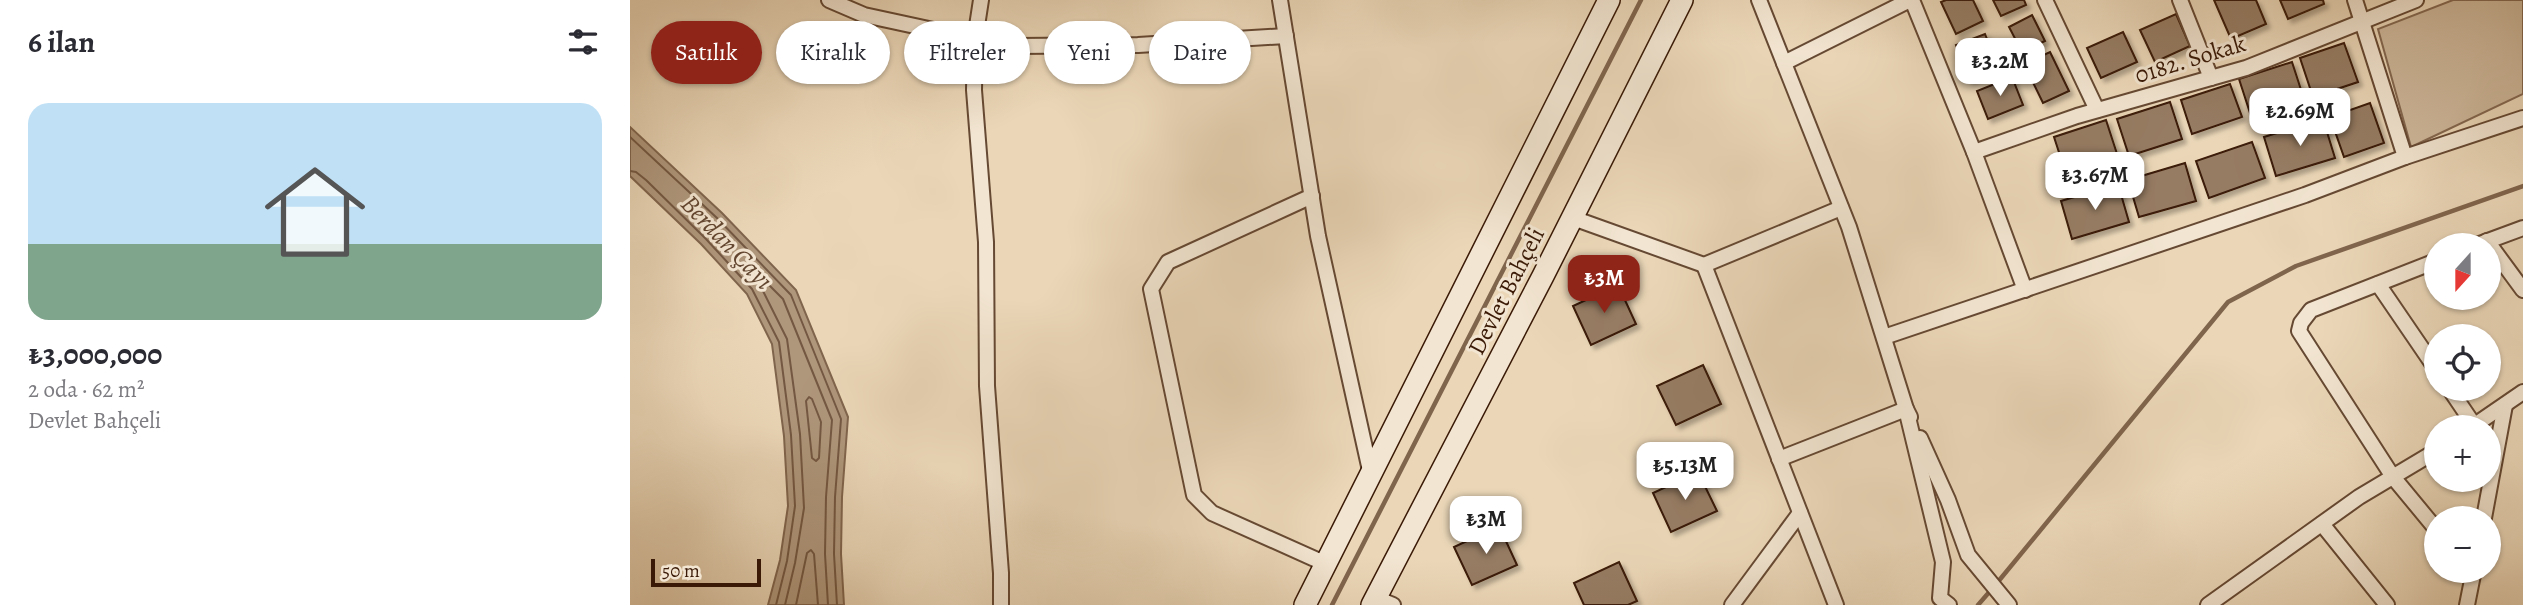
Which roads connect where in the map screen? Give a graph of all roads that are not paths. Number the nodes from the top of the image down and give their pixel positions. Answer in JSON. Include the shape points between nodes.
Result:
{"nodes":[{"id":1,"x":829,"y":0,"type":"edge"},
{"id":2,"x":981,"y":0,"type":"edge"},
{"id":3,"x":1280,"y":0,"type":"edge"},
{"id":4,"x":1609,"y":0,"type":"edge"},
{"id":5,"x":1682,"y":0,"type":"edge"},
{"id":6,"x":1759,"y":0,"type":"edge"},
{"id":7,"x":1911,"y":0,"type":"edge"},
{"id":8,"x":2045,"y":0,"type":"edge"},
{"id":9,"x":2180,"y":0,"type":"edge"},
{"id":10,"x":2355,"y":0,"type":"edge"},
{"id":11,"x":2416,"y":0,"type":"edge"},
{"id":12,"x":978,"y":21,"type":"edge"},
{"id":13,"x":2363,"y":21,"type":"junction"},
{"id":14,"x":904,"y":24,"type":"edge"},
{"id":15,"x":1286,"y":36,"type":"junction"},
{"id":16,"x":1030,"y":46,"type":"edge"},
{"id":17,"x":1784,"y":63,"type":"junction"},
{"id":18,"x":2211,"y":78,"type":"junction"},
{"id":19,"x":974,"y":84,"type":"edge"},
{"id":20,"x":2097,"y":110,"type":"junction"},
{"id":21,"x":2523,"y":118,"type":"edge"},
{"id":22,"x":1974,"y":152,"type":"junction"},
{"id":23,"x":2405,"y":157,"type":"junction"},
{"id":24,"x":1312,"y":196,"type":"junction"},
{"id":25,"x":1842,"y":208,"type":"junction"},
{"id":26,"x":1573,"y":218,"type":"junction"},
{"id":27,"x":2523,"y":228,"type":"edge"},
{"id":28,"x":2501,"y":236,"type":"edge"},
{"id":29,"x":1704,"y":265,"type":"junction"},
{"id":30,"x":2501,"y":265,"type":"edge"},
{"id":31,"x":2424,"y":266,"type":"edge"},
{"id":32,"x":2378,"y":284,"type":"junction"},
{"id":33,"x":2025,"y":289,"type":"junction"},
{"id":34,"x":2523,"y":290,"type":"edge"},
{"id":35,"x":1884,"y":337,"type":"junction"},
{"id":36,"x":2424,"y":351,"type":"edge"},
{"id":37,"x":2523,"y":392,"type":"edge"},
{"id":38,"x":2505,"y":404,"type":"junction"},
{"id":39,"x":1906,"y":409,"type":"junction"},
{"id":40,"x":2489,"y":415,"type":"edge"},
{"id":41,"x":2424,"y":458,"type":"edge"},
{"id":42,"x":1779,"y":459,"type":"junction"},
{"id":43,"x":1371,"y":475,"type":"junction"},
{"id":44,"x":2393,"y":477,"type":"junction"},
{"id":45,"x":2486,"y":506,"type":"edge"},
{"id":46,"x":1800,"y":513,"type":"junction"},
{"id":47,"x":2424,"y":514,"type":"edge"},
{"id":48,"x":2322,"y":524,"type":"junction"},
{"id":49,"x":1326,"y":564,"type":"junction"},
{"id":50,"x":2471,"y":583,"type":"edge"},
{"id":51,"x":1380,"y":603,"type":"edge"},
{"id":52,"x":1941,"y":603,"type":"edge"},
{"id":53,"x":1001,"y":605,"type":"edge"},
{"id":54,"x":1306,"y":605,"type":"edge"},
{"id":55,"x":1732,"y":605,"type":"edge"},
{"id":56,"x":1836,"y":605,"type":"edge"},
{"id":57,"x":2009,"y":605,"type":"edge"},
{"id":58,"x":2208,"y":605,"type":"edge"},
{"id":59,"x":2387,"y":605,"type":"edge"},
{"id":60,"x":2467,"y":605,"type":"edge"}],
"edges":[{"from":1,"to":14,"type":"street","via":[[864,15]]},
{"from":2,"to":12,"type":"street"},
{"from":3,"to":15,"type":"street"},
{"from":4,"to":43,"type":"street","name":"Devlet Bahçeli"},
{"from":5,"to":26,"type":"street","name":"Devlet Bahçeli"},
{"from":6,"to":17,"type":"street"},
{"from":7,"to":17,"type":"street"},
{"from":7,"to":22,"type":"street"},
{"from":8,"to":20,"type":"street"},
{"from":9,"to":18,"type":"street"},
{"from":10,"to":13,"type":"street"},
{"from":11,"to":13,"type":"street","name":"0182. Sokak"},
{"from":13,"to":18,"type":"street","name":"0182. Sokak"},
{"from":13,"to":23,"type":"street"},
{"from":15,"to":16,"type":"street"},
{"from":15,"to":24,"type":"street"},
{"from":17,"to":25,"type":"street"},
{"from":18,"to":20,"type":"street","name":"0182. Sokak"},
{"from":19,"to":53,"type":"street","via":[[986,242],[987,386]]},
{"from":20,"to":22,"type":"street","name":"0182. Sokak"},
{"from":21,"to":23,"type":"street"},
{"from":22,"to":33,"type":"street"},
{"from":23,"to":33,"type":"street"},
{"from":24,"to":43,"type":"street"},
{"from":24,"to":49,"type":"street","via":[[1168,262],[1151,289],[1194,495],[1212,513]]},
{"from":25,"to":29,"type":"street"},
{"from":25,"to":35,"type":"street"},
{"from":26,"to":29,"type":"street"},
{"from":26,"to":51,"type":"street","name":"Devlet Bahçeli"},
{"from":27,"to":28,"type":"street"},
{"from":29,"to":42,"type":"street"},
{"from":30,"to":34,"type":"street"},
{"from":31,"to":32,"type":"street"},
{"from":32,"to":36,"type":"street"},
{"from":32,"to":44,"type":"street","via":[[2311,310],[2299,331]]},
{"from":33,"to":35,"type":"street"},
{"from":35,"to":39,"type":"street"},
{"from":37,"to":38,"type":"street"},
{"from":38,"to":40,"type":"street"},
{"from":38,"to":45,"type":"street"},
{"from":39,"to":42,"type":"street"},
{"from":39,"to":52,"type":"street","via":[[1943,562]]},
{"from":39,"to":57,"type":"street","via":[[1968,555]]},
{"from":41,"to":44,"type":"street"},
{"from":42,"to":46,"type":"street"},
{"from":43,"to":49,"type":"street","name":"Devlet Bahçeli"},
{"from":44,"to":47,"type":"street"},
{"from":44,"to":48,"type":"street"},
{"from":46,"to":55,"type":"street"},
{"from":46,"to":56,"type":"street"},
{"from":48,"to":58,"type":"street"},
{"from":48,"to":59,"type":"street"},
{"from":49,"to":54,"type":"street","name":"Devlet Bahçeli"},
{"from":50,"to":60,"type":"street"}]}
